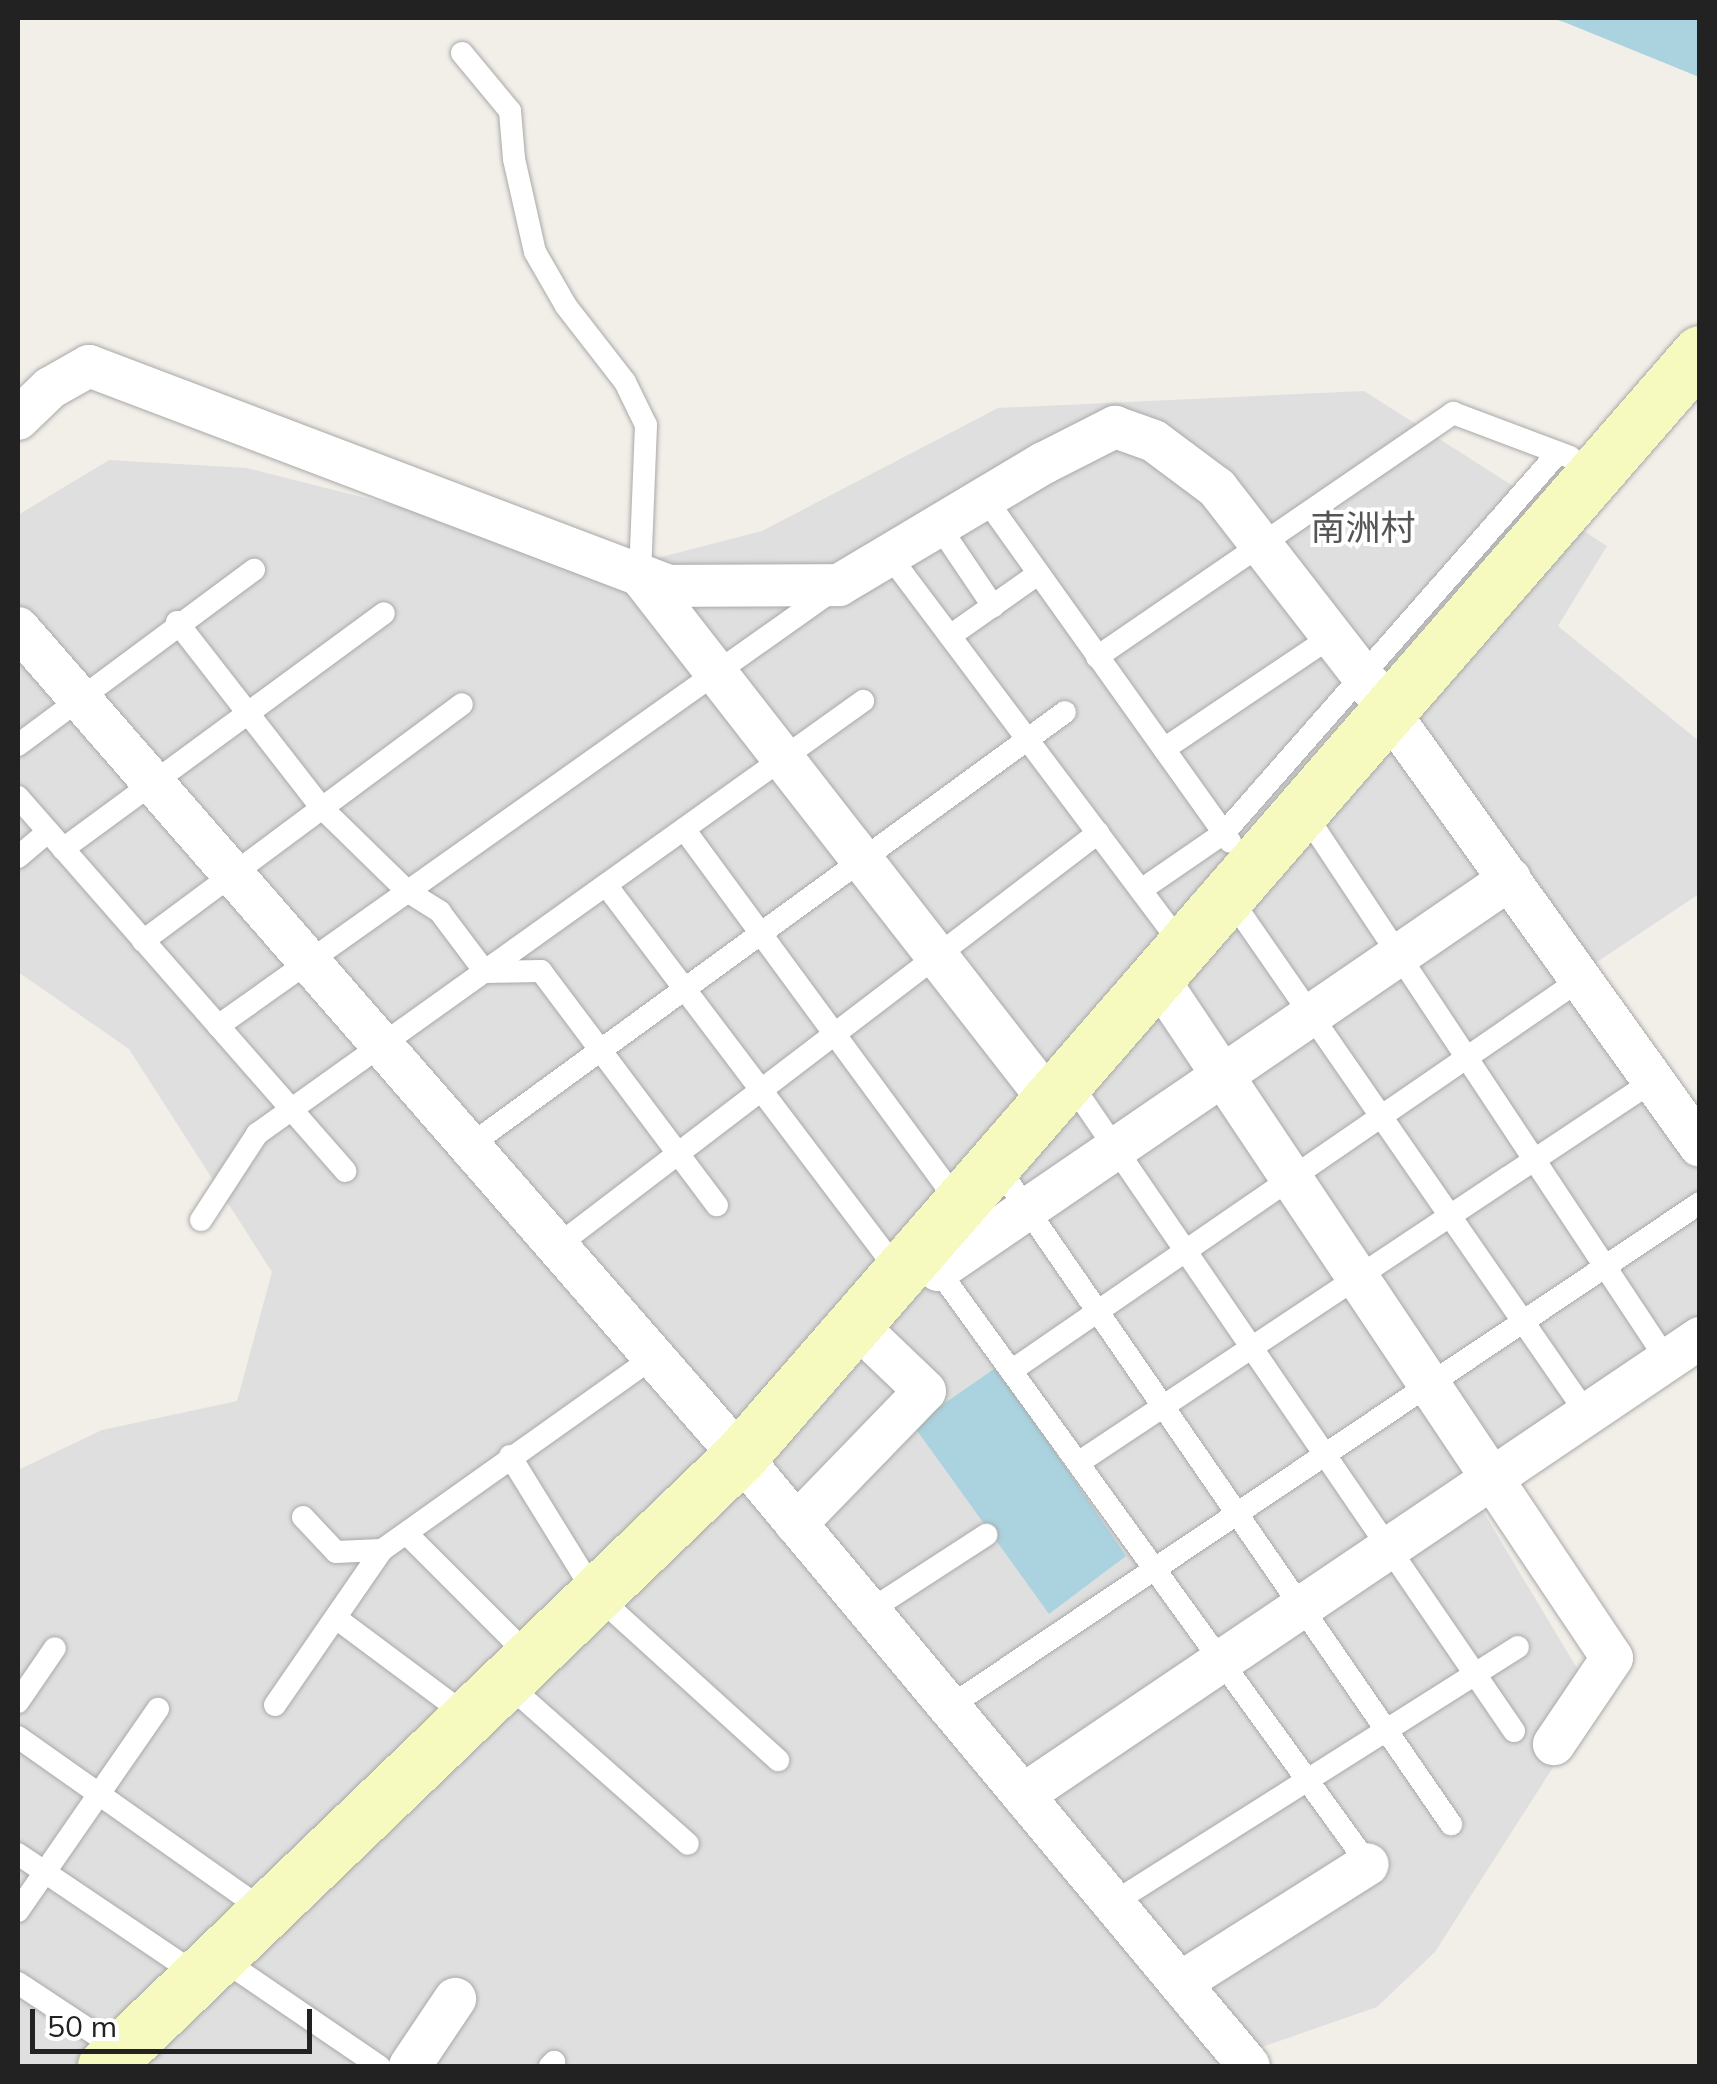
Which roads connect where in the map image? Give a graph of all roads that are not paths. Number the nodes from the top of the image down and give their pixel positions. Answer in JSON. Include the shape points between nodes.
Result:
{"nodes":[{"id":1,"x":462,"y":53,"type":"dead end"},
{"id":2,"x":1700,"y":353,"type":"edge"},
{"id":3,"x":18,"y":419,"type":"edge"},
{"id":4,"x":1578,"y":460,"type":"junction"},
{"id":5,"x":984,"y":498,"type":"junction"},
{"id":6,"x":940,"y":526,"type":"junction"},
{"id":7,"x":1260,"y":545,"type":"junction"},
{"id":8,"x":890,"y":555,"type":"junction"},
{"id":9,"x":254,"y":570,"type":"dead end"},
{"id":10,"x":1038,"y":574,"type":"junction"},
{"id":11,"x":640,"y":575,"type":"junction"},
{"id":12,"x":840,"y":585,"type":"junction"},
{"id":13,"x":993,"y":606,"type":"junction"},
{"id":14,"x":384,"y":613,"type":"dead end"},
{"id":15,"x":179,"y":623,"type":"junction"},
{"id":16,"x":18,"y":628,"type":"edge"},
{"id":17,"x":950,"y":636,"type":"junction"},
{"id":18,"x":1332,"y":636,"type":"junction"},
{"id":19,"x":1098,"y":657,"type":"junction"},
{"id":20,"x":716,"y":673,"type":"junction"},
{"id":21,"x":1376,"y":693,"type":"junction"},
{"id":22,"x":80,"y":699,"type":"junction"},
{"id":23,"x":862,"y":701,"type":"dead end"},
{"id":24,"x":462,"y":704,"type":"dead end"},
{"id":25,"x":1065,"y":712,"type":"dead end"},
{"id":26,"x":248,"y":713,"type":"junction"},
{"id":27,"x":1027,"y":739,"type":"junction"},
{"id":28,"x":18,"y":745,"type":"edge"},
{"id":29,"x":1164,"y":749,"type":"junction"},
{"id":30,"x":783,"y":758,"type":"junction"},
{"id":31,"x":153,"y":783,"type":"junction"},
{"id":32,"x":18,"y":797,"type":"edge"},
{"id":33,"x":321,"y":807,"type":"junction"},
{"id":34,"x":1302,"y":809,"type":"junction"},
{"id":35,"x":684,"y":829,"type":"junction"},
{"id":36,"x":1098,"y":833,"type":"junction"},
{"id":37,"x":56,"y":840,"type":"junction"},
{"id":38,"x":18,"y":857,"type":"edge"},
{"id":39,"x":862,"y":860,"type":"junction"},
{"id":40,"x":1234,"y":866,"type":"junction"},
{"id":41,"x":232,"y":873,"type":"junction"},
{"id":42,"x":1510,"y":879,"type":"junction"},
{"id":43,"x":606,"y":885,"type":"junction"},
{"id":44,"x":1141,"y":890,"type":"junction"},
{"id":45,"x":407,"y":891,"type":"junction"},
{"id":46,"x":761,"y":934,"type":"junction"},
{"id":47,"x":143,"y":941,"type":"junction"},
{"id":48,"x":1398,"y":955,"type":"junction"},
{"id":49,"x":937,"y":956,"type":"junction"},
{"id":50,"x":308,"y":961,"type":"junction"},
{"id":51,"x":1169,"y":962,"type":"junction"},
{"id":52,"x":485,"y":972,"type":"junction"},
{"id":53,"x":1581,"y":979,"type":"junction"},
{"id":54,"x":684,"y":990,"type":"junction"},
{"id":55,"x":1310,"y":1015,"type":"junction"},
{"id":56,"x":218,"y":1026,"type":"junction"},
{"id":57,"x":834,"y":1034,"type":"junction"},
{"id":58,"x":382,"y":1046,"type":"junction"},
{"id":59,"x":600,"y":1050,"type":"junction"},
{"id":60,"x":1467,"y":1058,"type":"junction"},
{"id":61,"x":1223,"y":1075,"type":"junction"},
{"id":62,"x":1653,"y":1081,"type":"junction"},
{"id":63,"x":760,"y":1090,"type":"junction"},
{"id":64,"x":1058,"y":1090,"type":"junction"},
{"id":65,"x":292,"y":1110,"type":"junction"},
{"id":66,"x":1381,"y":1116,"type":"junction"},
{"id":67,"x":470,"y":1146,"type":"junction"},
{"id":68,"x":1700,"y":1146,"type":"edge"},
{"id":69,"x":1115,"y":1149,"type":"junction"},
{"id":70,"x":678,"y":1154,"type":"junction"},
{"id":71,"x":1534,"y":1160,"type":"junction"},
{"id":72,"x":995,"y":1162,"type":"junction"},
{"id":73,"x":345,"y":1171,"type":"dead end"},
{"id":74,"x":1292,"y":1178,"type":"junction"},
{"id":75,"x":1700,"y":1202,"type":"edge"},
{"id":76,"x":959,"y":1204,"type":"junction"},
{"id":77,"x":717,"y":1205,"type":"dead end"},
{"id":78,"x":1028,"y":1209,"type":"junction"},
{"id":79,"x":1450,"y":1216,"type":"junction"},
{"id":80,"x":201,"y":1220,"type":"dead end"},
{"id":81,"x":557,"y":1246,"type":"junction"},
{"id":82,"x":1186,"y":1251,"type":"junction"},
{"id":83,"x":919,"y":1263,"type":"junction"},
{"id":84,"x":1604,"y":1266,"type":"junction"},
{"id":85,"x":1357,"y":1277,"type":"junction"},
{"id":86,"x":1098,"y":1312,"type":"junction"},
{"id":87,"x":1523,"y":1321,"type":"junction"},
{"id":88,"x":857,"y":1326,"type":"junction"},
{"id":89,"x":1251,"y":1348,"type":"junction"},
{"id":90,"x":1683,"y":1349,"type":"edge"},
{"id":91,"x":654,"y":1358,"type":"junction"},
{"id":92,"x":1011,"y":1371,"type":"junction"},
{"id":93,"x":1429,"y":1384,"type":"junction"},
{"id":94,"x":1163,"y":1406,"type":"junction"},
{"id":95,"x":1587,"y":1414,"type":"junction"},
{"id":96,"x":1325,"y":1454,"type":"junction"},
{"id":97,"x":510,"y":1456,"type":"junction"},
{"id":98,"x":740,"y":1456,"type":"junction"},
{"id":99,"x":1078,"y":1463,"type":"junction"},
{"id":100,"x":1492,"y":1479,"type":"junction"},
{"id":101,"x":1237,"y":1514,"type":"junction"},
{"id":102,"x":303,"y":1518,"type":"dead end"},
{"id":103,"x":796,"y":1524,"type":"junction"},
{"id":104,"x":406,"y":1534,"type":"junction"},
{"id":105,"x":986,"y":1535,"type":"dead end"},
{"id":106,"x":1389,"y":1548,"type":"junction"},
{"id":107,"x":382,"y":1550,"type":"junction"},
{"id":108,"x":1154,"y":1570,"type":"junction"},
{"id":109,"x":596,"y":1595,"type":"junction"},
{"id":110,"x":1302,"y":1607,"type":"junction"},
{"id":111,"x":869,"y":1611,"type":"junction"},
{"id":112,"x":336,"y":1618,"type":"junction"},
{"id":113,"x":1518,"y":1647,"type":"dead end"},
{"id":114,"x":56,"y":1648,"type":"dead end"},
{"id":115,"x":1221,"y":1661,"type":"junction"},
{"id":116,"x":1476,"y":1674,"type":"junction"},
{"id":117,"x":501,"y":1685,"type":"junction"},
{"id":118,"x":18,"y":1702,"type":"edge"},
{"id":119,"x":276,"y":1705,"type":"dead end"},
{"id":120,"x":950,"y":1707,"type":"junction"},
{"id":121,"x":158,"y":1709,"type":"dead end"},
{"id":122,"x":1387,"y":1730,"type":"junction"},
{"id":123,"x":1514,"y":1730,"type":"dead end"},
{"id":124,"x":18,"y":1737,"type":"edge"},
{"id":125,"x":1554,"y":1744,"type":"dead end"},
{"id":126,"x":778,"y":1760,"type":"dead end"},
{"id":127,"x":1307,"y":1780,"type":"junction"},
{"id":128,"x":98,"y":1794,"type":"junction"},
{"id":129,"x":1023,"y":1795,"type":"junction"},
{"id":130,"x":1451,"y":1824,"type":"dead end"},
{"id":131,"x":688,"y":1844,"type":"dead end"},
{"id":132,"x":18,"y":1854,"type":"edge"},
{"id":133,"x":1368,"y":1864,"type":"joint"},
{"id":134,"x":45,"y":1872,"type":"junction"},
{"id":135,"x":1113,"y":1903,"type":"junction"},
{"id":136,"x":18,"y":1911,"type":"edge"},
{"id":137,"x":266,"y":1912,"type":"junction"},
{"id":138,"x":209,"y":1966,"type":"junction"},
{"id":139,"x":18,"y":1982,"type":"edge"},
{"id":140,"x":1180,"y":1983,"type":"junction"},
{"id":141,"x":455,"y":1999,"type":"dead end"},
{"id":142,"x":113,"y":2059,"type":"edge"},
{"id":143,"x":378,"y":2066,"type":"edge"},
{"id":144,"x":410,"y":2066,"type":"edge"},
{"id":145,"x":1249,"y":2066,"type":"edge"}],
"edges":[{"from":1,"to":11,"type":"lane","via":[[510,111],[534,252],[625,382],[646,425]]},
{"from":2,"to":4,"type":"street"},
{"from":3,"to":11,"type":"street","via":[[50,388],[89,366]]},
{"from":4,"to":7,"type":"lane","via":[[1452,413]]},
{"from":4,"to":21,"type":"street"},
{"from":5,"to":6,"type":"street"},
{"from":5,"to":7,"type":"street","via":[[1116,427],[1154,441],[1216,488]]},
{"from":5,"to":10,"type":"lane"},
{"from":6,"to":8,"type":"street"},
{"from":6,"to":13,"type":"lane"},
{"from":7,"to":18,"type":"street"},
{"from":7,"to":19,"type":"lane"},
{"from":8,"to":12,"type":"street"},
{"from":8,"to":17,"type":"lane"},
{"from":9,"to":15,"type":"lane"},
{"from":10,"to":13,"type":"lane"},
{"from":10,"to":19,"type":"lane"},
{"from":11,"to":12,"type":"street","via":[[669,586]]},
{"from":11,"to":20,"type":"street"},
{"from":12,"to":20,"type":"lane"},
{"from":13,"to":17,"type":"lane"},
{"from":14,"to":26,"type":"lane"},
{"from":15,"to":22,"type":"lane"},
{"from":15,"to":26,"type":"lane"},
{"from":16,"to":22,"type":"street"},
{"from":17,"to":27,"type":"lane"},
{"from":18,"to":21,"type":"street"},
{"from":18,"to":29,"type":"lane"},
{"from":19,"to":29,"type":"lane"},
{"from":20,"to":30,"type":"street"},
{"from":20,"to":45,"type":"lane"},
{"from":21,"to":34,"type":"street"},
{"from":21,"to":40,"type":"lane"},
{"from":21,"to":42,"type":"street"},
{"from":22,"to":28,"type":"lane"},
{"from":22,"to":31,"type":"street"},
{"from":23,"to":30,"type":"lane"},
{"from":24,"to":33,"type":"lane"},
{"from":25,"to":27,"type":"lane"},
{"from":26,"to":31,"type":"lane"},
{"from":26,"to":33,"type":"lane"},
{"from":27,"to":36,"type":"lane"},
{"from":27,"to":39,"type":"lane"},
{"from":29,"to":40,"type":"lane"},
{"from":30,"to":35,"type":"lane"},
{"from":30,"to":39,"type":"street"},
{"from":31,"to":37,"type":"lane"},
{"from":31,"to":41,"type":"street"},
{"from":32,"to":37,"type":"lane"},
{"from":33,"to":41,"type":"lane"},
{"from":33,"to":45,"type":"lane"},
{"from":34,"to":40,"type":"street"},
{"from":34,"to":48,"type":"lane"},
{"from":35,"to":43,"type":"lane"},
{"from":35,"to":46,"type":"lane"},
{"from":36,"to":44,"type":"lane"},
{"from":36,"to":49,"type":"lane"},
{"from":37,"to":38,"type":"lane"},
{"from":37,"to":47,"type":"lane"},
{"from":39,"to":46,"type":"lane"},
{"from":39,"to":49,"type":"street"},
{"from":40,"to":44,"type":"lane"},
{"from":40,"to":51,"type":"street"},
{"from":40,"to":55,"type":"lane"},
{"from":41,"to":47,"type":"lane"},
{"from":41,"to":50,"type":"street"},
{"from":42,"to":48,"type":"street"},
{"from":42,"to":53,"type":"street"},
{"from":43,"to":52,"type":"lane"},
{"from":43,"to":54,"type":"lane"},
{"from":44,"to":51,"type":"lane"},
{"from":45,"to":50,"type":"lane"},
{"from":45,"to":52,"type":"lane","via":[[440,912]]},
{"from":46,"to":54,"type":"lane"},
{"from":46,"to":57,"type":"lane"},
{"from":47,"to":56,"type":"lane"},
{"from":48,"to":55,"type":"street"},
{"from":48,"to":60,"type":"lane"},
{"from":49,"to":57,"type":"lane"},
{"from":49,"to":64,"type":"street"},
{"from":50,"to":56,"type":"lane"},
{"from":50,"to":58,"type":"street"},
{"from":51,"to":61,"type":"street"},
{"from":51,"to":64,"type":"street"},
{"from":52,"to":58,"type":"lane"},
{"from":52,"to":59,"type":"lane","via":[[541,971]]},
{"from":53,"to":60,"type":"lane"},
{"from":53,"to":62,"type":"street"},
{"from":54,"to":59,"type":"lane"},
{"from":54,"to":63,"type":"lane"},
{"from":55,"to":61,"type":"street"},
{"from":55,"to":66,"type":"lane"},
{"from":56,"to":65,"type":"lane"},
{"from":57,"to":63,"type":"lane"},
{"from":57,"to":76,"type":"lane"},
{"from":58,"to":65,"type":"lane"},
{"from":58,"to":67,"type":"street"},
{"from":59,"to":67,"type":"lane"},
{"from":59,"to":70,"type":"lane"},
{"from":60,"to":66,"type":"lane"},
{"from":60,"to":71,"type":"lane"},
{"from":61,"to":69,"type":"street"},
{"from":61,"to":74,"type":"street"},
{"from":62,"to":68,"type":"street"},
{"from":62,"to":71,"type":"lane"},
{"from":63,"to":70,"type":"lane"},
{"from":63,"to":83,"type":"lane"},
{"from":64,"to":69,"type":"lane"},
{"from":64,"to":72,"type":"street"},
{"from":65,"to":73,"type":"lane"},
{"from":65,"to":80,"type":"lane","via":[[257,1134]]},
{"from":66,"to":74,"type":"lane"},
{"from":66,"to":79,"type":"lane"},
{"from":67,"to":81,"type":"street"},
{"from":69,"to":78,"type":"street"},
{"from":69,"to":82,"type":"lane"},
{"from":70,"to":77,"type":"lane"},
{"from":70,"to":81,"type":"lane"},
{"from":71,"to":79,"type":"lane"},
{"from":71,"to":84,"type":"lane"},
{"from":72,"to":76,"type":"street"},
{"from":72,"to":78,"type":"lane"},
{"from":74,"to":82,"type":"lane"},
{"from":74,"to":85,"type":"street"},
{"from":75,"to":84,"type":"lane"},
{"from":76,"to":83,"type":"street"},
{"from":78,"to":83,"type":"street"},
{"from":78,"to":86,"type":"lane"},
{"from":79,"to":85,"type":"lane"},
{"from":79,"to":87,"type":"lane"},
{"from":81,"to":91,"type":"street"},
{"from":82,"to":86,"type":"lane"},
{"from":82,"to":89,"type":"lane"},
{"from":83,"to":88,"type":"street"},
{"from":83,"to":92,"type":"lane"},
{"from":84,"to":87,"type":"lane"},
{"from":84,"to":90,"type":"lane"},
{"from":85,"to":89,"type":"lane"},
{"from":85,"to":93,"type":"street"},
{"from":86,"to":92,"type":"lane"},
{"from":86,"to":94,"type":"lane"},
{"from":87,"to":93,"type":"lane"},
{"from":87,"to":95,"type":"lane"},
{"from":88,"to":98,"type":"street"},
{"from":88,"to":103,"type":"street","via":[[925,1391]]},
{"from":89,"to":94,"type":"lane"},
{"from":89,"to":96,"type":"lane"},
{"from":90,"to":95,"type":"street"},
{"from":91,"to":97,"type":"lane"},
{"from":91,"to":98,"type":"street"},
{"from":92,"to":99,"type":"lane"},
{"from":93,"to":96,"type":"lane"},
{"from":93,"to":100,"type":"street"},
{"from":94,"to":99,"type":"lane"},
{"from":94,"to":101,"type":"lane"},
{"from":95,"to":100,"type":"street"},
{"from":96,"to":101,"type":"lane"},
{"from":96,"to":106,"type":"lane"},
{"from":97,"to":104,"type":"lane"},
{"from":97,"to":109,"type":"lane"},
{"from":98,"to":103,"type":"street"},
{"from":98,"to":109,"type":"street"},
{"from":99,"to":108,"type":"lane"},
{"from":100,"to":106,"type":"street"},
{"from":100,"to":125,"type":"street","via":[[1612,1658]]},
{"from":101,"to":108,"type":"lane"},
{"from":101,"to":110,"type":"lane"},
{"from":102,"to":107,"type":"lane","via":[[336,1552]]},
{"from":103,"to":111,"type":"street"},
{"from":104,"to":107,"type":"lane"},
{"from":104,"to":117,"type":"lane"},
{"from":105,"to":111,"type":"lane"},
{"from":106,"to":110,"type":"street"},
{"from":106,"to":116,"type":"lane"},
{"from":107,"to":112,"type":"lane"},
{"from":108,"to":115,"type":"lane"},
{"from":108,"to":120,"type":"lane"},
{"from":109,"to":117,"type":"street"},
{"from":109,"to":126,"type":"lane"},
{"from":110,"to":115,"type":"street"},
{"from":110,"to":122,"type":"lane"},
{"from":111,"to":120,"type":"street"},
{"from":112,"to":117,"type":"lane"},
{"from":112,"to":119,"type":"lane"},
{"from":113,"to":116,"type":"lane"},
{"from":114,"to":118,"type":"lane"},
{"from":115,"to":127,"type":"lane"},
{"from":115,"to":129,"type":"street"},
{"from":116,"to":122,"type":"lane"},
{"from":116,"to":123,"type":"lane"},
{"from":117,"to":131,"type":"lane"},
{"from":117,"to":137,"type":"street"},
{"from":120,"to":129,"type":"street"},
{"from":121,"to":128,"type":"lane"},
{"from":122,"to":127,"type":"lane"},
{"from":122,"to":130,"type":"lane"},
{"from":124,"to":128,"type":"lane"},
{"from":127,"to":133,"type":"lane"},
{"from":127,"to":135,"type":"lane"},
{"from":128,"to":134,"type":"lane"},
{"from":128,"to":137,"type":"lane"},
{"from":129,"to":135,"type":"street"},
{"from":132,"to":134,"type":"lane"},
{"from":133,"to":140,"type":"street"},
{"from":134,"to":136,"type":"lane"},
{"from":134,"to":138,"type":"lane"},
{"from":135,"to":140,"type":"street"},
{"from":137,"to":138,"type":"street"},
{"from":138,"to":142,"type":"street"},
{"from":138,"to":143,"type":"lane"},
{"from":139,"to":142,"type":"lane"},
{"from":140,"to":145,"type":"street"},
{"from":141,"to":144,"type":"street"}]}
